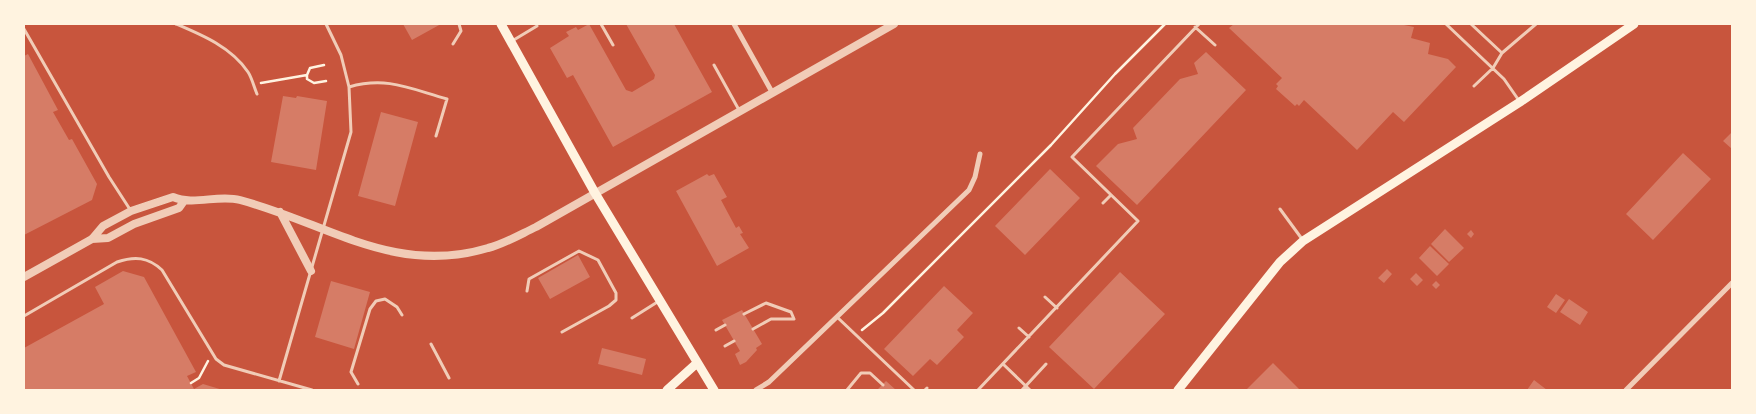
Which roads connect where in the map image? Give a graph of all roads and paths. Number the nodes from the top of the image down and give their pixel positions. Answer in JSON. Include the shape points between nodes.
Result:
{"nodes":[{"id":1,"x":179,"y":24,"type":"edge"},
{"id":2,"x":326,"y":24,"type":"edge"},
{"id":3,"x":459,"y":24,"type":"edge"},
{"id":4,"x":501,"y":24,"type":"edge"},
{"id":5,"x":601,"y":24,"type":"edge"},
{"id":6,"x":734,"y":24,"type":"edge"},
{"id":7,"x":894,"y":24,"type":"edge"},
{"id":8,"x":1165,"y":24,"type":"edge"},
{"id":9,"x":1446,"y":24,"type":"edge"},
{"id":10,"x":1471,"y":24,"type":"edge"},
{"id":11,"x":1634,"y":24,"type":"edge"},
{"id":12,"x":1197,"y":25,"type":"edge"},
{"id":13,"x":1533,"y":25,"type":"edge"},
{"id":14,"x":537,"y":26,"type":"dead end"},
{"id":15,"x":24,"y":29,"type":"edge"},
{"id":16,"x":510,"y":41,"type":"junction"},
{"id":17,"x":453,"y":44,"type":"dead end"},
{"id":18,"x":613,"y":45,"type":"dead end"},
{"id":19,"x":1214,"y":45,"type":"dead end"},
{"id":20,"x":1502,"y":54,"type":"junction"},
{"id":21,"x":324,"y":65,"type":"dead end"},
{"id":22,"x":714,"y":65,"type":"dead end"},
{"id":23,"x":1493,"y":68,"type":"junction"},
{"id":24,"x":307,"y":75,"type":"junction"},
{"id":25,"x":326,"y":81,"type":"dead end"},
{"id":26,"x":254,"y":85,"type":"junction"},
{"id":27,"x":1474,"y":86,"type":"dead end"},
{"id":28,"x":349,"y":87,"type":"junction"},
{"id":29,"x":772,"y":92,"type":"junction"},
{"id":30,"x":257,"y":94,"type":"dead end"},
{"id":31,"x":1520,"y":102,"type":"junction"},
{"id":32,"x":740,"y":111,"type":"junction"},
{"id":33,"x":436,"y":136,"type":"dead end"},
{"id":34,"x":980,"y":154,"type":"dead end"},
{"id":35,"x":595,"y":193,"type":"junction"},
{"id":36,"x":1111,"y":194,"type":"junction"},
{"id":37,"x":184,"y":201,"type":"junction"},
{"id":38,"x":1103,"y":202,"type":"dead end"},
{"id":39,"x":1280,"y":209,"type":"dead end"},
{"id":40,"x":131,"y":211,"type":"junction"},
{"id":41,"x":280,"y":212,"type":"junction"},
{"id":42,"x":323,"y":230,"type":"junction"},
{"id":43,"x":92,"y":239,"type":"junction"},
{"id":44,"x":1303,"y":241,"type":"junction"},
{"id":45,"x":311,"y":272,"type":"junction"},
{"id":46,"x":24,"y":277,"type":"edge"},
{"id":47,"x":1732,"y":283,"type":"edge"},
{"id":48,"x":527,"y":291,"type":"dead end"},
{"id":49,"x":1045,"y":297,"type":"dead end"},
{"id":50,"x":660,"y":301,"type":"junction"},
{"id":51,"x":1057,"y":308,"type":"junction"},
{"id":52,"x":744,"y":314,"type":"dead end"},
{"id":53,"x":402,"y":315,"type":"dead end"},
{"id":54,"x":24,"y":316,"type":"edge"},
{"id":55,"x":836,"y":316,"type":"junction"},
{"id":56,"x":632,"y":318,"type":"dead end"},
{"id":57,"x":725,"y":325,"type":"dead end"},
{"id":58,"x":1019,"y":328,"type":"dead end"},
{"id":59,"x":753,"y":329,"type":"dead end"},
{"id":60,"x":716,"y":330,"type":"dead end"},
{"id":61,"x":865,"y":330,"type":"dead end"},
{"id":62,"x":562,"y":332,"type":"dead end"},
{"id":63,"x":1029,"y":337,"type":"junction"},
{"id":64,"x":734,"y":341,"type":"dead end"},
{"id":65,"x":431,"y":344,"type":"dead end"},
{"id":66,"x":725,"y":346,"type":"dead end"},
{"id":67,"x":212,"y":353,"type":"junction"},
{"id":68,"x":697,"y":363,"type":"junction"},
{"id":69,"x":1003,"y":364,"type":"junction"},
{"id":70,"x":1046,"y":364,"type":"dead end"},
{"id":71,"x":448,"y":378,"type":"dead end"},
{"id":72,"x":279,"y":381,"type":"junction"},
{"id":73,"x":191,"y":383,"type":"dead end"},
{"id":74,"x":358,"y":384,"type":"dead end"},
{"id":75,"x":882,"y":385,"type":"dead end"},
{"id":76,"x":1026,"y":386,"type":"junction"},
{"id":77,"x":312,"y":390,"type":"edge"},
{"id":78,"x":667,"y":390,"type":"edge"},
{"id":79,"x":714,"y":390,"type":"edge"},
{"id":80,"x":756,"y":390,"type":"edge"},
{"id":81,"x":847,"y":390,"type":"edge"},
{"id":82,"x":914,"y":390,"type":"edge"},
{"id":83,"x":978,"y":390,"type":"edge"},
{"id":84,"x":1022,"y":390,"type":"edge"},
{"id":85,"x":1030,"y":390,"type":"edge"},
{"id":86,"x":1178,"y":390,"type":"edge"},
{"id":87,"x":1626,"y":390,"type":"edge"}],
"edges":[{"from":1,"to":26,"type":"lane","via":[[231,53],[249,73]]},
{"from":2,"to":28,"type":"lane","via":[[341,55]]},
{"from":3,"to":17,"type":"lane","via":[[461,31]]},
{"from":4,"to":16,"type":"main road"},
{"from":5,"to":18,"type":"lane"},
{"from":6,"to":29,"type":"street"},
{"from":7,"to":29,"type":"street"},
{"from":8,"to":61,"type":"path","via":[[1051,145]]},
{"from":9,"to":23,"type":"lane"},
{"from":10,"to":20,"type":"lane"},
{"from":11,"to":31,"type":"main road"},
{"from":12,"to":19,"type":"lane"},
{"from":12,"to":36,"type":"lane","via":[[1072,157]]},
{"from":13,"to":20,"type":"lane"},
{"from":14,"to":16,"type":"lane"},
{"from":15,"to":40,"type":"lane"},
{"from":16,"to":35,"type":"main road"},
{"from":20,"to":23,"type":"lane"},
{"from":21,"to":24,"type":"path","via":[[310,68]]},
{"from":22,"to":32,"type":"lane"},
{"from":23,"to":27,"type":"lane"},
{"from":23,"to":31,"type":"lane"},
{"from":24,"to":25,"type":"path","via":[[314,83]]},
{"from":24,"to":26,"type":"path"},
{"from":26,"to":30,"type":"lane"},
{"from":28,"to":33,"type":"lane","via":[[385,82],[447,99]]},
{"from":28,"to":42,"type":"lane","via":[[351,132]]},
{"from":29,"to":32,"type":"street"},
{"from":31,"to":44,"type":"main road"},
{"from":32,"to":35,"type":"street"},
{"from":34,"to":55,"type":"street","via":[[975,177],[968,190]]},
{"from":35,"to":42,"type":"street","via":[[536,227],[488,248],[443,256],[411,257]]},
{"from":35,"to":50,"type":"main road"},
{"from":36,"to":38,"type":"lane"},
{"from":36,"to":51,"type":"lane","via":[[1138,221]]},
{"from":37,"to":40,"type":"street","via":[[173,196]]},
{"from":37,"to":41,"type":"street","via":[[238,199]]},
{"from":37,"to":43,"type":"street","via":[[178,208],[134,224],[108,238]]},
{"from":39,"to":44,"type":"lane"},
{"from":40,"to":43,"type":"street","via":[[103,226]]},
{"from":41,"to":42,"type":"street"},
{"from":41,"to":45,"type":"street"},
{"from":42,"to":45,"type":"lane"},
{"from":43,"to":46,"type":"street"},
{"from":44,"to":86,"type":"main road","via":[[1280,262]]},
{"from":45,"to":72,"type":"lane"},
{"from":47,"to":87,"type":"street"},
{"from":48,"to":62,"type":"lane","via":[[529,279],[579,251],[598,260],[616,292],[616,300]]},
{"from":49,"to":51,"type":"lane"},
{"from":50,"to":56,"type":"lane"},
{"from":50,"to":68,"type":"main road"},
{"from":51,"to":63,"type":"lane"},
{"from":52,"to":59,"type":"lane","via":[[766,303],[790,312],[794,319],[771,319]]},
{"from":53,"to":74,"type":"lane","via":[[385,299],[373,304],[352,372]]},
{"from":54,"to":67,"type":"lane","via":[[117,262],[142,258],[162,270]]},
{"from":55,"to":80,"type":"street","via":[[769,382]]},
{"from":55,"to":82,"type":"lane"},
{"from":57,"to":60,"type":"lane"},
{"from":58,"to":63,"type":"lane"},
{"from":63,"to":69,"type":"lane"},
{"from":64,"to":66,"type":"lane"},
{"from":65,"to":71,"type":"lane"},
{"from":67,"to":72,"type":"lane","via":[[231,368]]},
{"from":67,"to":73,"type":"path","via":[[199,378]]},
{"from":68,"to":78,"type":"main road"},
{"from":68,"to":79,"type":"main road"},
{"from":69,"to":76,"type":"lane"},
{"from":69,"to":83,"type":"lane"},
{"from":70,"to":76,"type":"lane"},
{"from":72,"to":77,"type":"lane"},
{"from":75,"to":81,"type":"lane","via":[[870,374],[861,373]]},
{"from":76,"to":84,"type":"lane"},
{"from":76,"to":85,"type":"lane"}]}
